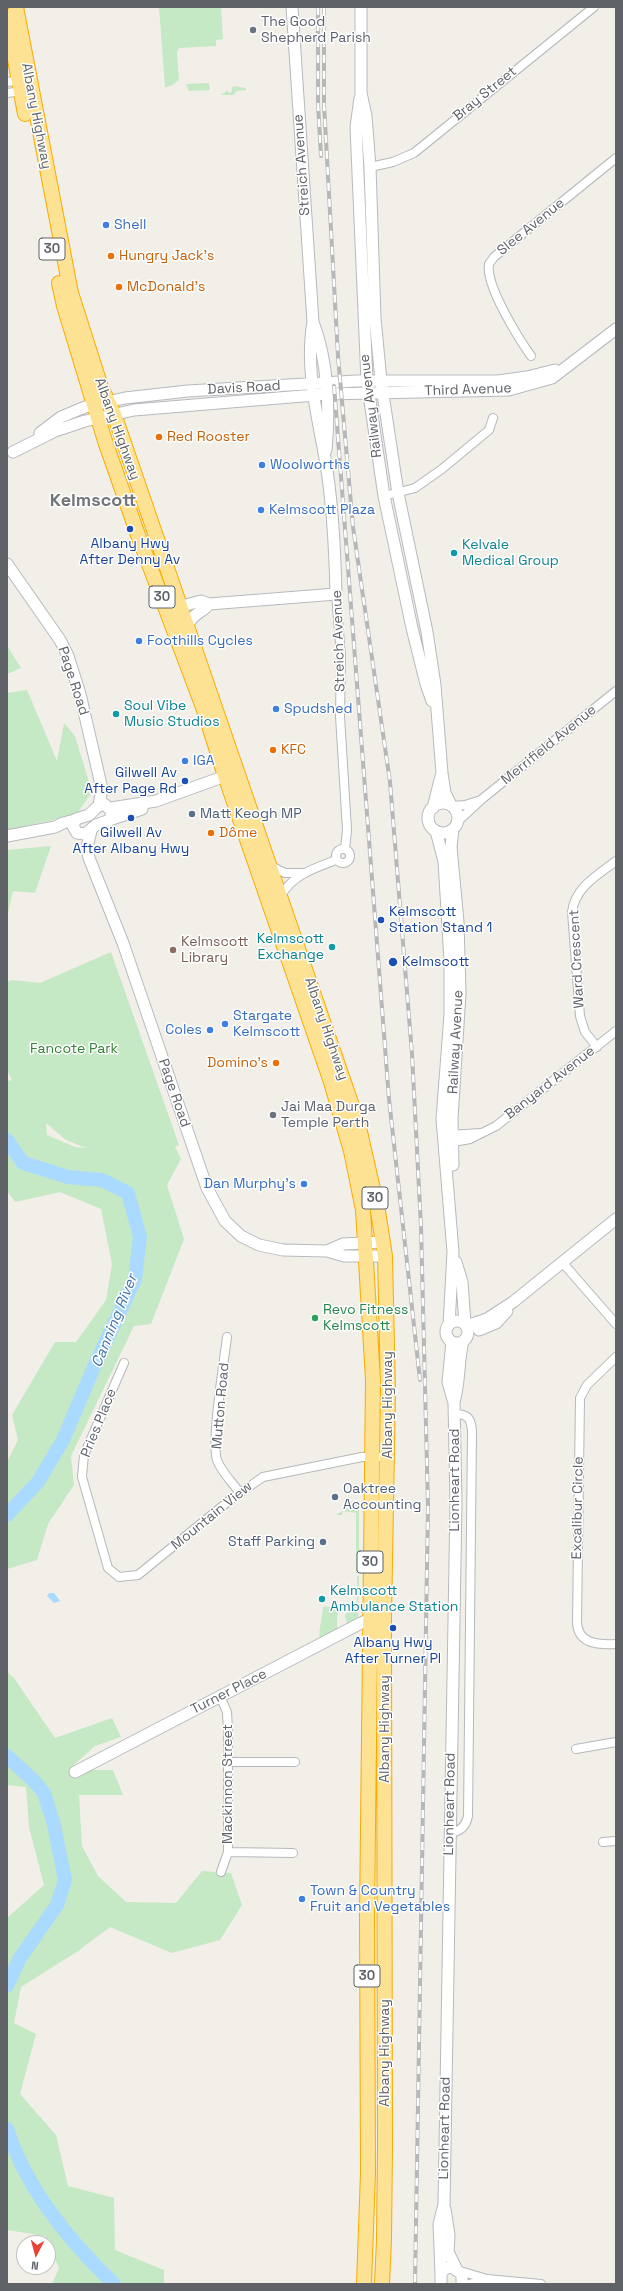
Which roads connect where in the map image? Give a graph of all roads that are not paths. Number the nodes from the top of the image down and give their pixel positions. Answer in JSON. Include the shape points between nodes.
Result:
{"nodes":[{"id":1,"x":16,"y":7,"type":"edge"},
{"id":2,"x":292,"y":7,"type":"edge"},
{"id":3,"x":361,"y":7,"type":"edge"},
{"id":4,"x":594,"y":7,"type":"edge"},
{"id":5,"x":7,"y":16,"type":"edge"},
{"id":6,"x":19,"y":86,"type":"edge"},
{"id":7,"x":361,"y":93,"type":"junction"},
{"id":8,"x":616,"y":158,"type":"edge"},
{"id":9,"x":370,"y":167,"type":"junction"},
{"id":10,"x":313,"y":322,"type":"junction"},
{"id":11,"x":616,"y":329,"type":"edge"},
{"id":12,"x":531,"y":356,"type":"dead end"},
{"id":13,"x":573,"y":363,"type":"junction"},
{"id":14,"x":380,"y":380,"type":"junction"},
{"id":15,"x":367,"y":381,"type":"junction"},
{"id":16,"x":325,"y":383,"type":"junction"},
{"id":17,"x":314,"y":390,"type":"junction"},
{"id":18,"x":369,"y":393,"type":"junction"},
{"id":19,"x":382,"y":393,"type":"junction"},
{"id":20,"x":327,"y":394,"type":"junction"},
{"id":21,"x":108,"y":401,"type":"junction"},
{"id":22,"x":95,"y":411,"type":"junction"},
{"id":23,"x":114,"y":414,"type":"junction"},
{"id":24,"x":493,"y":418,"type":"dead end"},
{"id":25,"x":10,"y":454,"type":"edge"},
{"id":26,"x":325,"y":458,"type":"junction"},
{"id":27,"x":398,"y":493,"type":"junction"},
{"id":28,"x":384,"y":496,"type":"junction"},
{"id":29,"x":7,"y":564,"type":"edge"},
{"id":30,"x":336,"y":594,"type":"junction"},
{"id":31,"x":209,"y":604,"type":"junction"},
{"id":32,"x":182,"y":606,"type":"junction"},
{"id":33,"x":188,"y":625,"type":"junction"},
{"id":34,"x":176,"y":634,"type":"junction"},
{"id":35,"x":616,"y":691,"type":"edge"},
{"id":36,"x":437,"y":713,"type":"junction"},
{"id":37,"x":442,"y":773,"type":"junction"},
{"id":38,"x":231,"y":774,"type":"junction"},
{"id":39,"x":482,"y":800,"type":"junction"},
{"id":40,"x":451,"y":806,"type":"junction"},
{"id":41,"x":433,"y":808,"type":"junction"},
{"id":42,"x":108,"y":810,"type":"junction"},
{"id":43,"x":455,"y":825,"type":"junction"},
{"id":44,"x":76,"y":828,"type":"junction"},
{"id":45,"x":90,"y":830,"type":"junction"},
{"id":46,"x":436,"y":831,"type":"junction"},
{"id":47,"x":7,"y":836,"type":"edge"},
{"id":48,"x":345,"y":849,"type":"junction"},
{"id":49,"x":89,"y":858,"type":"junction"},
{"id":50,"x":336,"y":860,"type":"junction"},
{"id":51,"x":616,"y":860,"type":"edge"},
{"id":52,"x":270,"y":865,"type":"junction"},
{"id":53,"x":304,"y":872,"type":"junction"},
{"id":54,"x":281,"y":896,"type":"junction"},
{"id":55,"x":616,"y":1031,"type":"edge"},
{"id":56,"x":322,"y":1036,"type":"junction"},
{"id":57,"x":597,"y":1047,"type":"junction"},
{"id":58,"x":456,"y":1048,"type":"junction"},
{"id":59,"x":443,"y":1090,"type":"junction"},
{"id":60,"x":448,"y":1139,"type":"junction"},
{"id":61,"x":616,"y":1218,"type":"edge"},
{"id":62,"x":366,"y":1242,"type":"junction"},
{"id":63,"x":384,"y":1249,"type":"junction"},
{"id":64,"x":327,"y":1251,"type":"junction"},
{"id":65,"x":453,"y":1252,"type":"junction"},
{"id":66,"x":367,"y":1257,"type":"junction"},
{"id":67,"x":562,"y":1262,"type":"junction"},
{"id":68,"x":513,"y":1302,"type":"junction"},
{"id":69,"x":616,"y":1324,"type":"edge"},
{"id":70,"x":449,"y":1325,"type":"junction"},
{"id":71,"x":465,"y":1325,"type":"junction"},
{"id":72,"x":227,"y":1337,"type":"dead end"},
{"id":73,"x":465,"y":1340,"type":"junction"},
{"id":74,"x":452,"y":1342,"type":"junction"},
{"id":75,"x":616,"y":1357,"type":"edge"},
{"id":76,"x":124,"y":1363,"type":"dead end"},
{"id":77,"x":454,"y":1409,"type":"junction"},
{"id":78,"x":372,"y":1456,"type":"junction"},
{"id":79,"x":388,"y":1457,"type":"junction"},
{"id":80,"x":240,"y":1492,"type":"junction"},
{"id":81,"x":115,"y":1575,"type":"joint"},
{"id":82,"x":370,"y":1619,"type":"junction"},
{"id":83,"x":384,"y":1619,"type":"junction"},
{"id":84,"x":616,"y":1644,"type":"edge"},
{"id":85,"x":220,"y":1696,"type":"junction"},
{"id":86,"x":616,"y":1742,"type":"edge"},
{"id":87,"x":576,"y":1749,"type":"dead end"},
{"id":88,"x":227,"y":1762,"type":"junction"},
{"id":89,"x":295,"y":1762,"type":"dead end"},
{"id":90,"x":75,"y":1772,"type":"dead end"},
{"id":91,"x":449,"y":1833,"type":"junction"},
{"id":92,"x":616,"y":1841,"type":"edge"},
{"id":93,"x":603,"y":1842,"type":"dead end"},
{"id":94,"x":228,"y":1852,"type":"junction"},
{"id":95,"x":293,"y":1853,"type":"dead end"},
{"id":96,"x":221,"y":1872,"type":"dead end"},
{"id":97,"x":367,"y":1890,"type":"junction"},
{"id":98,"x":386,"y":1890,"type":"junction"},
{"id":99,"x":444,"y":2204,"type":"junction"},
{"id":100,"x":458,"y":2269,"type":"junction"},
{"id":101,"x":364,"y":2278,"type":"edge"},
{"id":102,"x":382,"y":2278,"type":"edge"},
{"id":103,"x":441,"y":2278,"type":"edge"},
{"id":104,"x":487,"y":2278,"type":"junction"},
{"id":105,"x":462,"y":2284,"type":"edge"},
{"id":106,"x":469,"y":2284,"type":"edge"},
{"id":107,"x":541,"y":2284,"type":"edge"}],
"edges":[{"from":1,"to":6,"type":"highway","name":"Albany Highway","number":"30"},
{"from":2,"to":10,"type":"main road","name":"Streich Avenue"},
{"from":3,"to":7,"type":"main road","name":"Railway Avenue"},
{"from":4,"to":9,"type":"street","name":"Bray Street","via":[[414,153],[393,162]]},
{"from":5,"to":6,"type":"highway","name":"Albany Highway","number":"30"},
{"from":6,"to":21,"type":"highway","name":"Albany Highway","number":"30","via":[[71,293]]},
{"from":6,"to":22,"type":"highway","name":"Albany Highway","number":"30","via":[[64,306]]},
{"from":7,"to":9,"type":"main road","name":"Railway Avenue","via":[[366,116]]},
{"from":7,"to":15,"type":"main road","name":"Railway Avenue","via":[[356,127]]},
{"from":8,"to":12,"type":"street","name":"Slee Avenue","via":[[494,257],[489,264],[490,276],[506,317]]},
{"from":9,"to":14,"type":"main road","name":"Railway Avenue","via":[[375,318]]},
{"from":10,"to":16,"type":"main road","name":"Streich Avenue","via":[[322,350]]},
{"from":10,"to":17,"type":"main road","name":"Streich Avenue","via":[[311,335]]},
{"from":11,"to":13,"type":"main road","name":"Third Avenue"},
{"from":13,"to":14,"type":"main road","name":"Third Avenue","via":[[527,377],[498,381]]},
{"from":13,"to":19,"type":"main road","name":"Third Avenue","via":[[540,383],[509,390]]},
{"from":14,"to":15,"type":"main road","name":"Davis Road"},
{"from":14,"to":19,"type":"main road","name":"Railway Avenue"},
{"from":15,"to":16,"type":"main road","name":"Davis Road"},
{"from":15,"to":18,"type":"main road","name":"Railway Avenue"},
{"from":16,"to":17,"type":"main road","name":"Davis Road"},
{"from":16,"to":20,"type":"main road","name":"Streich Avenue"},
{"from":17,"to":20,"type":"main road","name":"Davis Road"},
{"from":17,"to":21,"type":"main road","name":"Davis Road","via":[[188,391]]},
{"from":17,"to":23,"type":"main road","name":"Davis Road"},
{"from":17,"to":26,"type":"main road","name":"Streich Avenue","via":[[319,434]]},
{"from":18,"to":19,"type":"main road","name":"Davis Road"},
{"from":18,"to":20,"type":"main road","name":"Davis Road"},
{"from":18,"to":28,"type":"main road","name":"Railway Avenue"},
{"from":19,"to":27,"type":"main road","name":"Railway Avenue"},
{"from":20,"to":26,"type":"main road","name":"Streich Avenue"},
{"from":21,"to":22,"type":"main road","name":"Davis Road"},
{"from":21,"to":23,"type":"highway","name":"Albany Highway","number":"30"},
{"from":22,"to":23,"type":"main road","name":"Davis Road"},
{"from":22,"to":25,"type":"main road"},
{"from":22,"to":34,"type":"highway","name":"Albany Highway","number":"30"},
{"from":23,"to":32,"type":"highway","name":"Albany Highway","number":"30"},
{"from":24,"to":27,"type":"street","via":[[489,430],[442,469],[415,488]]},
{"from":26,"to":30,"type":"main road","name":"Streich Avenue","via":[[332,514]]},
{"from":27,"to":28,"type":"street"},
{"from":27,"to":36,"type":"main road","name":"Railway Avenue","via":[[427,632]]},
{"from":28,"to":36,"type":"main road","name":"Railway Avenue","via":[[412,628],[426,684]]},
{"from":29,"to":42,"type":"main road","name":"Page Road","via":[[60,640],[68,656],[81,698]]},
{"from":30,"to":31,"type":"main road"},
{"from":30,"to":48,"type":"street","name":"Streich Avenue","via":[[342,656],[340,716],[347,830]]},
{"from":31,"to":32,"type":"main road","via":[[201,601]]},
{"from":31,"to":33,"type":"main road","via":[[194,614]]},
{"from":32,"to":33,"type":"highway","name":"Albany Highway","number":"30"},
{"from":32,"to":34,"type":"main road","via":[[178,610]]},
{"from":33,"to":38,"type":"highway","name":"Albany Highway","number":"30"},
{"from":34,"to":38,"type":"highway","name":"Albany Highway","number":"30"},
{"from":35,"to":39,"type":"street","name":"Merrifield Avenue"},
{"from":36,"to":37,"type":"main road","name":"Railway Avenue"},
{"from":37,"to":40,"type":"main road","name":"Railway Avenue","via":[[445,793]]},
{"from":37,"to":41,"type":"main road","name":"Railway Avenue"},
{"from":38,"to":42,"type":"main road","via":[[156,801],[137,812]]},
{"from":38,"to":52,"type":"highway","name":"Albany Highway","number":"30"},
{"from":38,"to":56,"type":"highway","name":"Albany Highway","number":"30"},
{"from":39,"to":40,"type":"street","name":"Merrifield Avenue"},
{"from":39,"to":43,"type":"street","name":"Merrifield Avenue"},
{"from":40,"to":41,"type":"main road","via":[[441,804]]},
{"from":40,"to":43,"type":"main road","name":"Railway Avenue","via":[[458,814]]},
{"from":41,"to":46,"type":"main road","name":"Railway Avenue","via":[[429,819]]},
{"from":42,"to":44,"type":"main road","via":[[80,816]]},
{"from":42,"to":45,"type":"main road","via":[[107,823],[96,825]]},
{"from":43,"to":46,"type":"main road","via":[[445,832]]},
{"from":43,"to":58,"type":"main road","name":"Railway Avenue","via":[[451,847],[458,922],[460,993]]},
{"from":44,"to":45,"type":"main road","via":[[85,834]]},
{"from":44,"to":47,"type":"main road","via":[[51,828]]},
{"from":44,"to":49,"type":"main road","name":"Page Road","via":[[82,847]]},
{"from":45,"to":49,"type":"main road","name":"Page Road"},
{"from":46,"to":59,"type":"main road","name":"Railway Avenue","via":[[444,861],[450,961],[450,1015]]},
{"from":48,"to":50,"type":"street","via":[[338,851]]},
{"from":48,"to":50,"type":"street","name":"Streich Avenue","via":[[350,854],[348,862],[341,864]]},
{"from":49,"to":64,"type":"main road","name":"Page Road","via":[[123,943],[199,1166],[218,1211],[235,1231],[258,1245],[283,1250]]},
{"from":50,"to":53,"type":"street","name":"Streich Avenue"},
{"from":51,"to":57,"type":"street","name":"Ward Crescent","via":[[583,887],[574,900],[572,912],[580,1016],[585,1032]]},
{"from":52,"to":53,"type":"street","name":"Streich Avenue","via":[[285,873]]},
{"from":52,"to":54,"type":"highway","name":"Albany Highway","number":"30"},
{"from":53,"to":54,"type":"street","name":"Streich Avenue","via":[[286,886]]},
{"from":54,"to":56,"type":"highway","name":"Albany Highway","number":"30"},
{"from":55,"to":57,"type":"street","name":"Banyard Avenue"},
{"from":56,"to":62,"type":"highway","name":"Albany Highway","number":"30","via":[[352,1150]]},
{"from":56,"to":63,"type":"highway","name":"Albany Highway","number":"30","via":[[358,1123]]},
{"from":57,"to":60,"type":"street","name":"Banyard Avenue","via":[[496,1126],[482,1133]]},
{"from":58,"to":59,"type":"main road","via":[[450,1086]]},
{"from":58,"to":60,"type":"main road","name":"Railway Avenue"},
{"from":59,"to":60,"type":"main road","name":"Railway Avenue"},
{"from":60,"to":65,"type":"main road","name":"Railway Avenue"},
{"from":61,"to":67,"type":"main road"},
{"from":62,"to":63,"type":"main road","name":"Page Road"},
{"from":62,"to":64,"type":"main road","name":"Page Road","via":[[342,1244]]},
{"from":62,"to":66,"type":"highway","name":"Albany Highway","number":"30"},
{"from":63,"to":66,"type":"main road","name":"Page Road"},
{"from":63,"to":79,"type":"highway","name":"Albany Highway","number":"30","via":[[388,1328]]},
{"from":64,"to":66,"type":"main road","name":"Page Road","via":[[344,1256]]},
{"from":65,"to":70,"type":"main road","name":"Railway Avenue"},
{"from":65,"to":71,"type":"main road","name":"Railway Avenue","via":[[461,1277]]},
{"from":66,"to":78,"type":"highway","name":"Albany Highway","number":"30","via":[[373,1380]]},
{"from":67,"to":68,"type":"main road"},
{"from":67,"to":69,"type":"street"},
{"from":68,"to":71,"type":"main road","via":[[487,1319]]},
{"from":68,"to":73,"type":"main road","via":[[496,1323],[470,1333]]},
{"from":70,"to":71,"type":"main road","via":[[457,1321]]},
{"from":70,"to":74,"type":"main road","via":[[446,1334]]},
{"from":71,"to":73,"type":"main road","via":[[468,1331]]},
{"from":72,"to":80,"type":"street","name":"Mutton Road","via":[[216,1439],[217,1458],[224,1474]]},
{"from":73,"to":74,"type":"main road"},
{"from":73,"to":77,"type":"main road","name":"Lionheart Road","via":[[460,1355]]},
{"from":74,"to":77,"type":"main road","name":"Lionheart Road","via":[[448,1382]]},
{"from":75,"to":84,"type":"street","name":"Excalibur Circle","via":[[587,1384],[580,1398],[577,1621],[579,1631],[588,1642]]},
{"from":76,"to":81,"type":"street","name":"Pries Place","via":[[84,1455],[82,1477],[108,1568]]},
{"from":77,"to":91,"type":"main road","name":"Lionheart Road","via":[[456,1502]]},
{"from":77,"to":91,"type":"street","via":[[468,1417],[472,1431],[468,1808],[467,1823],[456,1832]]},
{"from":78,"to":79,"type":"street","name":"Mountain View"},
{"from":78,"to":80,"type":"street","name":"Mountain View","via":[[263,1477]]},
{"from":78,"to":82,"type":"highway","name":"Albany Highway","number":"30"},
{"from":79,"to":83,"type":"highway","name":"Albany Highway","number":"30"},
{"from":80,"to":81,"type":"street","name":"Mountain View","via":[[138,1575],[124,1578]]},
{"from":82,"to":83,"type":"main road","name":"Turner Place"},
{"from":82,"to":85,"type":"main road","name":"Turner Place"},
{"from":82,"to":97,"type":"highway","name":"Albany Highway","number":"30"},
{"from":83,"to":98,"type":"highway","name":"Albany Highway","number":"30"},
{"from":85,"to":88,"type":"street","name":"Mackinnon Street","via":[[227,1715]]},
{"from":85,"to":90,"type":"main road","name":"Turner Place"},
{"from":86,"to":87,"type":"street"},
{"from":88,"to":89,"type":"street"},
{"from":88,"to":94,"type":"street","name":"Mackinnon Street"},
{"from":91,"to":99,"type":"main road","name":"Lionheart Road"},
{"from":92,"to":93,"type":"street"},
{"from":94,"to":95,"type":"street"},
{"from":94,"to":96,"type":"street","name":"Mackinnon Street"},
{"from":97,"to":98,"type":"highway"},
{"from":97,"to":101,"type":"highway","name":"Albany Highway","number":"30","via":[[368,2180]]},
{"from":98,"to":102,"type":"highway","name":"Albany Highway","number":"30"},
{"from":99,"to":100,"type":"main road","name":"Lionheart Road","via":[[449,2235],[448,2252]]},
{"from":99,"to":103,"type":"main road","name":"Lionheart Road","via":[[439,2224]]},
{"from":100,"to":103,"type":"main road","via":[[446,2268]]},
{"from":100,"to":104,"type":"street"},
{"from":100,"to":105,"type":"main road","name":"Lionheart Road","via":[[463,2277]]},
{"from":101,"to":102,"type":"highway"},
{"from":104,"to":106,"type":"street"},
{"from":104,"to":107,"type":"street"}]}
